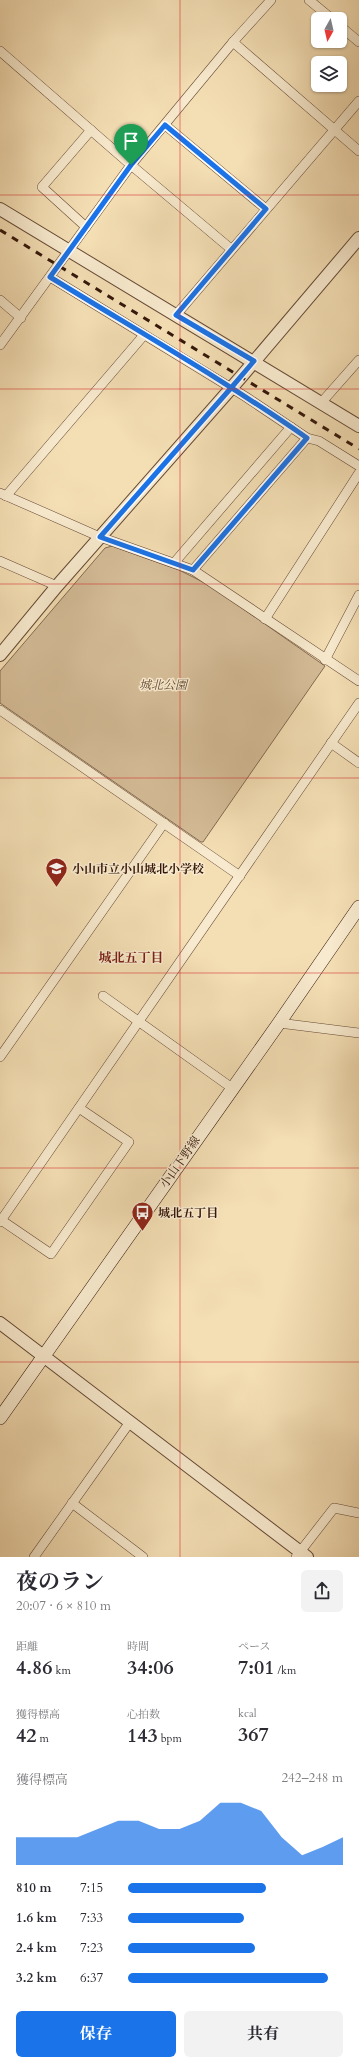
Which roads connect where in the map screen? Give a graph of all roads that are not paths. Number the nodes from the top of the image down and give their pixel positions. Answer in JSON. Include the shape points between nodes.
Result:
{"nodes":[{"id":1,"x":271,"y":0,"type":"edge"},
{"id":2,"x":309,"y":0,"type":"edge"},
{"id":3,"x":324,"y":12,"type":"edge"},
{"id":4,"x":347,"y":32,"type":"edge"},
{"id":5,"x":233,"y":42,"type":"junction"},
{"id":6,"x":359,"y":42,"type":"edge"},
{"id":7,"x":0,"y":51,"type":"edge"},
{"id":8,"x":359,"y":101,"type":"edge"},
{"id":9,"x":165,"y":125,"type":"junction"},
{"id":10,"x":91,"y":130,"type":"junction"},
{"id":11,"x":335,"y":130,"type":"junction"},
{"id":12,"x":359,"y":151,"type":"edge"},
{"id":13,"x":131,"y":165,"type":"junction"},
{"id":14,"x":0,"y":209,"type":"edge"},
{"id":15,"x":266,"y":209,"type":"junction"},
{"id":16,"x":86,"y":227,"type":"junction"},
{"id":17,"x":359,"y":238,"type":"edge"},
{"id":18,"x":231,"y":249,"type":"junction"},
{"id":19,"x":68,"y":251,"type":"junction"},
{"id":20,"x":50,"y":277,"type":"junction"},
{"id":21,"x":0,"y":300,"type":"edge"},
{"id":22,"x":176,"y":315,"type":"junction"},
{"id":23,"x":21,"y":318,"type":"junction"},
{"id":24,"x":144,"y":335,"type":"junction"},
{"id":25,"x":0,"y":345,"type":"edge"},
{"id":26,"x":359,"y":360,"type":"edge"},
{"id":27,"x":254,"y":361,"type":"junction"},
{"id":28,"x":231,"y":388,"type":"junction"},
{"id":29,"x":321,"y":403,"type":"junction"},
{"id":30,"x":359,"y":426,"type":"edge"},
{"id":31,"x":291,"y":427,"type":"junction"},
{"id":32,"x":307,"y":438,"type":"junction"},
{"id":33,"x":359,"y":466,"type":"edge"},
{"id":34,"x":359,"y":473,"type":"edge"},
{"id":35,"x":3,"y":495,"type":"edge"},
{"id":36,"x":100,"y":537,"type":"junction"},
{"id":37,"x":0,"y":561,"type":"edge"},
{"id":38,"x":174,"y":563,"type":"junction"},
{"id":39,"x":193,"y":570,"type":"junction"},
{"id":40,"x":57,"y":586,"type":"junction"},
{"id":41,"x":359,"y":595,"type":"edge"},
{"id":42,"x":265,"y":619,"type":"junction"},
{"id":43,"x":0,"y":654,"type":"edge"},
{"id":44,"x":325,"y":660,"type":"junction"},
{"id":45,"x":359,"y":681,"type":"edge"},
{"id":46,"x":359,"y":703,"type":"edge"},
{"id":47,"x":0,"y":710,"type":"edge"},
{"id":48,"x":331,"y":743,"type":"junction"},
{"id":49,"x":359,"y":763,"type":"edge"},
{"id":50,"x":164,"y":823,"type":"junction"},
{"id":51,"x":240,"y":876,"type":"junction"},
{"id":52,"x":359,"y":907,"type":"edge"},
{"id":53,"x":103,"y":996,"type":"dead end"},
{"id":54,"x":139,"y":1022,"type":"junction"},
{"id":55,"x":279,"y":1023,"type":"junction"},
{"id":56,"x":359,"y":1033,"type":"edge"},
{"id":57,"x":0,"y":1057,"type":"edge"},
{"id":58,"x":232,"y":1088,"type":"junction"},
{"id":59,"x":79,"y":1108,"type":"junction"},
{"id":60,"x":1,"y":1221,"type":"edge"},
{"id":61,"x":0,"y":1323,"type":"edge"},
{"id":62,"x":43,"y":1355,"type":"junction"},
{"id":63,"x":0,"y":1418,"type":"edge"},
{"id":64,"x":130,"y":1422,"type":"junction"},
{"id":65,"x":72,"y":1503,"type":"junction"},
{"id":66,"x":359,"y":1513,"type":"edge"},
{"id":67,"x":301,"y":1555,"type":"edge"},
{"id":68,"x":34,"y":1557,"type":"edge"},
{"id":69,"x":143,"y":1557,"type":"edge"}],
"edges":[{"from":1,"to":5,"type":"street"},
{"from":2,"to":3,"type":"street"},
{"from":4,"to":6,"type":"street"},
{"from":5,"to":9,"type":"street"},
{"from":5,"to":11,"type":"street"},
{"from":7,"to":10,"type":"street"},
{"from":8,"to":11,"type":"street"},
{"from":9,"to":13,"type":"street"},
{"from":9,"to":15,"type":"street"},
{"from":10,"to":13,"type":"street"},
{"from":10,"to":16,"type":"street","via":[[42,187]]},
{"from":11,"to":12,"type":"street"},
{"from":11,"to":15,"type":"street"},
{"from":13,"to":16,"type":"street"},
{"from":13,"to":18,"type":"street"},
{"from":14,"to":19,"type":"street"},
{"from":15,"to":18,"type":"street"},
{"from":16,"to":19,"type":"street"},
{"from":17,"to":27,"type":"street"},
{"from":18,"to":22,"type":"street"},
{"from":19,"to":20,"type":"street"},
{"from":19,"to":22,"type":"street"},
{"from":20,"to":23,"type":"street"},
{"from":20,"to":24,"type":"street"},
{"from":21,"to":23,"type":"street"},
{"from":22,"to":27,"type":"street"},
{"from":23,"to":25,"type":"street"},
{"from":24,"to":28,"type":"street"},
{"from":24,"to":35,"type":"street"},
{"from":26,"to":29,"type":"street"},
{"from":27,"to":28,"type":"street"},
{"from":27,"to":29,"type":"street"},
{"from":28,"to":31,"type":"street"},
{"from":28,"to":36,"type":"street"},
{"from":29,"to":30,"type":"street"},
{"from":31,"to":32,"type":"street"},
{"from":31,"to":38,"type":"street"},
{"from":32,"to":33,"type":"street","via":[[319,441]]},
{"from":32,"to":39,"type":"street"},
{"from":34,"to":42,"type":"street"},
{"from":35,"to":36,"type":"street"},
{"from":36,"to":38,"type":"street"},
{"from":36,"to":40,"type":"street"},
{"from":37,"to":40,"type":"street"},
{"from":38,"to":39,"type":"street"},
{"from":39,"to":42,"type":"street"},
{"from":40,"to":43,"type":"street"},
{"from":41,"to":44,"type":"street"},
{"from":42,"to":44,"type":"street"},
{"from":44,"to":45,"type":"street"},
{"from":46,"to":48,"type":"street"},
{"from":47,"to":50,"type":"street"},
{"from":48,"to":49,"type":"street"},
{"from":48,"to":51,"type":"street"},
{"from":50,"to":51,"type":"street"},
{"from":50,"to":57,"type":"street"},
{"from":51,"to":54,"type":"street"},
{"from":52,"to":55,"type":"main road","name":"小山下野線"},
{"from":53,"to":54,"type":"street"},
{"from":54,"to":58,"type":"street"},
{"from":54,"to":59,"type":"street"},
{"from":55,"to":56,"type":"street"},
{"from":55,"to":58,"type":"main road","name":"小山下野線"},
{"from":58,"to":62,"type":"main road","name":"小山下野線"},
{"from":59,"to":60,"type":"street"},
{"from":59,"to":60,"type":"street","via":[[129,1142],[125,1149],[50,1254]]},
{"from":61,"to":62,"type":"street"},
{"from":62,"to":63,"type":"main road","name":"小山下野線"},
{"from":62,"to":64,"type":"street"},
{"from":64,"to":65,"type":"street"},
{"from":64,"to":67,"type":"street"},
{"from":65,"to":68,"type":"street"},
{"from":65,"to":69,"type":"street"},
{"from":66,"to":67,"type":"street","via":[[334,1508]]}]}
